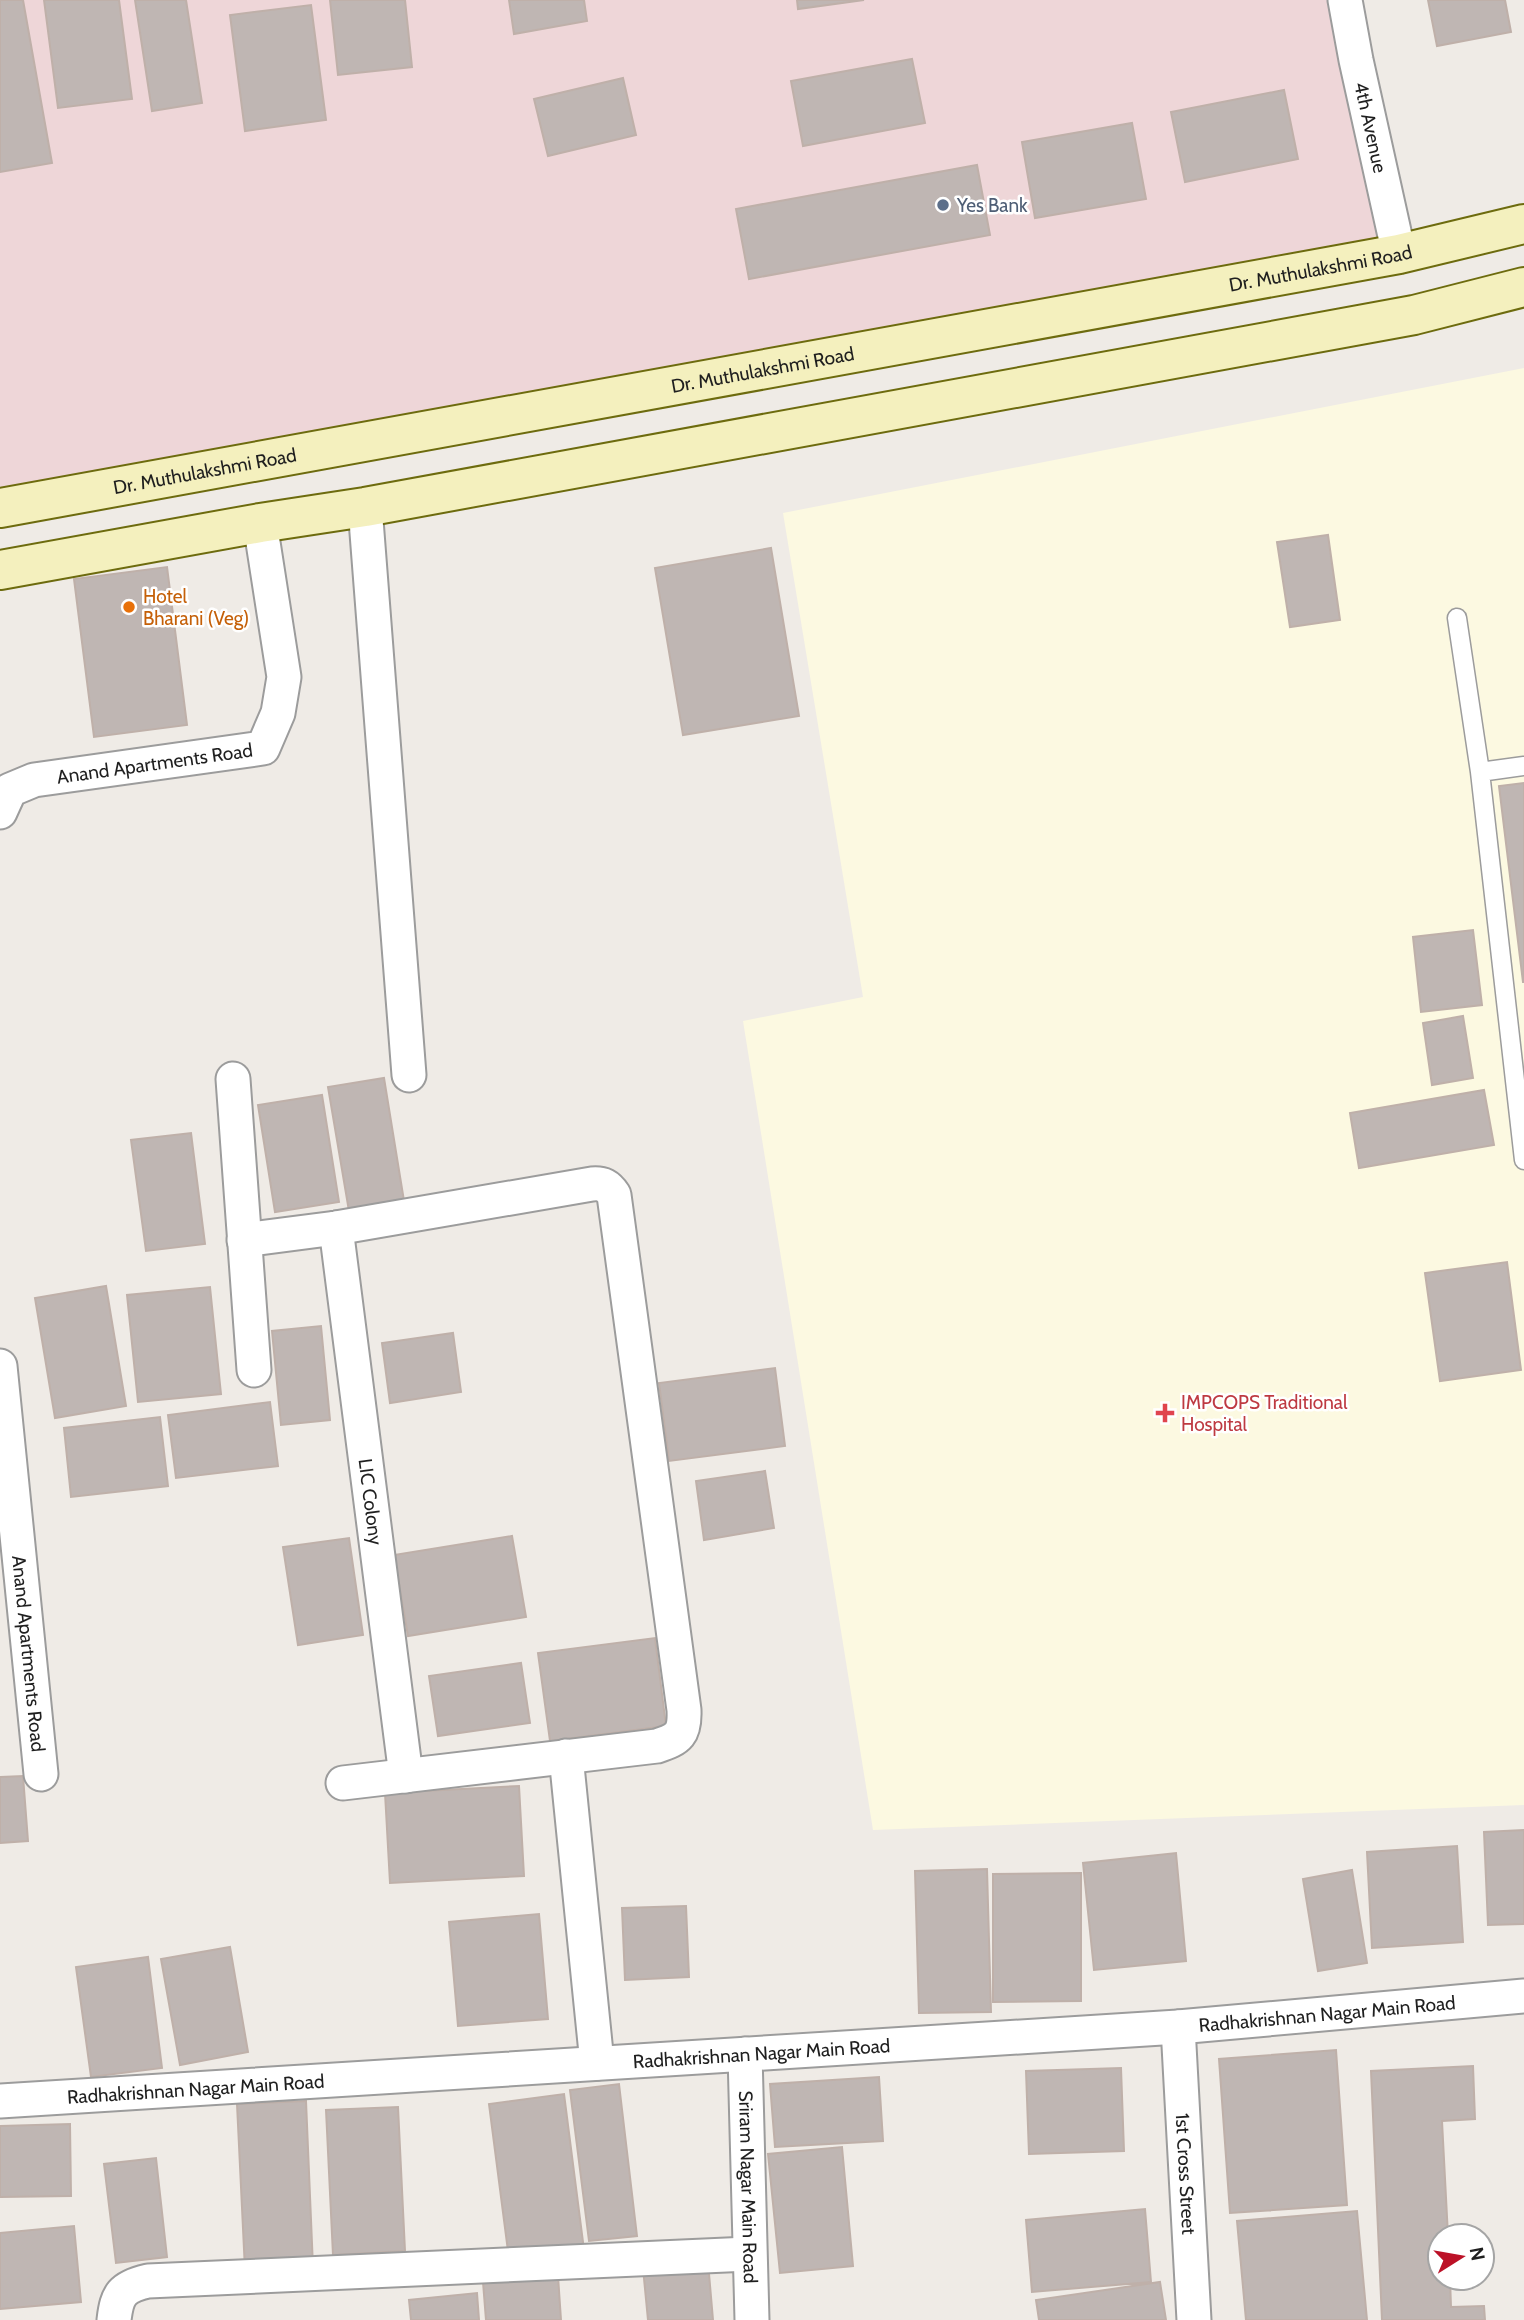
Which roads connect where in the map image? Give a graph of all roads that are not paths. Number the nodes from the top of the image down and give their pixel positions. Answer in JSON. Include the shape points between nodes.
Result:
{"nodes":[{"id":1,"x":1345,"y":0,"type":"edge"},
{"id":2,"x":1524,"y":224,"type":"edge"},
{"id":3,"x":1399,"y":254,"type":"junction"},
{"id":4,"x":1524,"y":287,"type":"edge"},
{"id":5,"x":365,"y":507,"type":"junction"},
{"id":6,"x":0,"y":508,"type":"edge"},
{"id":7,"x":260,"y":523,"type":"junction"},
{"id":8,"x":0,"y":570,"type":"edge"},
{"id":9,"x":1457,"y":618,"type":"dead end"},
{"id":10,"x":1524,"y":766,"type":"edge"},
{"id":11,"x":1480,"y":772,"type":"junction"},
{"id":12,"x":0,"y":812,"type":"edge"},
{"id":13,"x":409,"y":1075,"type":"dead end"},
{"id":14,"x":233,"y":1079,"type":"dead end"},
{"id":15,"x":1524,"y":1160,"type":"edge"},
{"id":16,"x":336,"y":1228,"type":"junction"},
{"id":17,"x":244,"y":1240,"type":"junction"},
{"id":18,"x":0,"y":1366,"type":"edge"},
{"id":19,"x":254,"y":1370,"type":"dead end"},
{"id":20,"x":566,"y":1756,"type":"junction"},
{"id":21,"x":41,"y":1774,"type":"dead end"},
{"id":22,"x":406,"y":1776,"type":"junction"},
{"id":23,"x":343,"y":1783,"type":"dead end"},
{"id":24,"x":1524,"y":1996,"type":"edge"},
{"id":25,"x":1178,"y":2027,"type":"junction"},
{"id":26,"x":744,"y":2054,"type":"junction"},
{"id":27,"x":597,"y":2063,"type":"junction"},
{"id":28,"x":0,"y":2101,"type":"edge"},
{"id":29,"x":749,"y":2254,"type":"junction"},
{"id":30,"x":114,"y":2320,"type":"edge"},
{"id":31,"x":752,"y":2320,"type":"edge"},
{"id":32,"x":1194,"y":2320,"type":"edge"}],
"edges":[{"from":1,"to":3,"type":"street","name":"4th Avenue"},
{"from":2,"to":3,"type":"main road","name":"Dr. Muthulakshmi Road"},
{"from":3,"to":6,"type":"main road","name":"Dr. Muthulakshmi Road"},
{"from":4,"to":5,"type":"main road","via":[[1414,315]]},
{"from":5,"to":7,"type":"main road"},
{"from":5,"to":13,"type":"street"},
{"from":7,"to":8,"type":"main road"},
{"from":7,"to":12,"type":"street","name":"Anand Apartments Road","via":[[284,677],[278,713],[263,748],[34,779],[10,790]]},
{"from":9,"to":11,"type":"lane"},
{"from":10,"to":11,"type":"lane"},
{"from":11,"to":15,"type":"lane"},
{"from":14,"to":17,"type":"street"},
{"from":16,"to":17,"type":"street"},
{"from":16,"to":20,"type":"street","via":[[592,1184],[601,1183],[614,1195],[685,1723],[680,1735],[657,1746]]},
{"from":16,"to":22,"type":"street","name":"LIC Colony"},
{"from":17,"to":19,"type":"street"},
{"from":18,"to":21,"type":"street","name":"Anand Apartments Road"},
{"from":20,"to":22,"type":"street"},
{"from":20,"to":27,"type":"street"},
{"from":22,"to":23,"type":"street"},
{"from":24,"to":25,"type":"street","name":"Radhakrishnan Nagar Main Road"},
{"from":25,"to":26,"type":"street","name":"Radhakrishnan Nagar Main Road"},
{"from":25,"to":32,"type":"street","name":"1st Cross Street"},
{"from":26,"to":27,"type":"street","name":"Radhakrishnan Nagar Main Road"},
{"from":26,"to":29,"type":"street","name":"Sriram Nagar Main Road"},
{"from":27,"to":28,"type":"street","name":"Radhakrishnan Nagar Main Road"},
{"from":29,"to":30,"type":"street","via":[[148,2281],[121,2292]]},
{"from":29,"to":31,"type":"street","name":"Sriram Nagar Main Road"}]}
